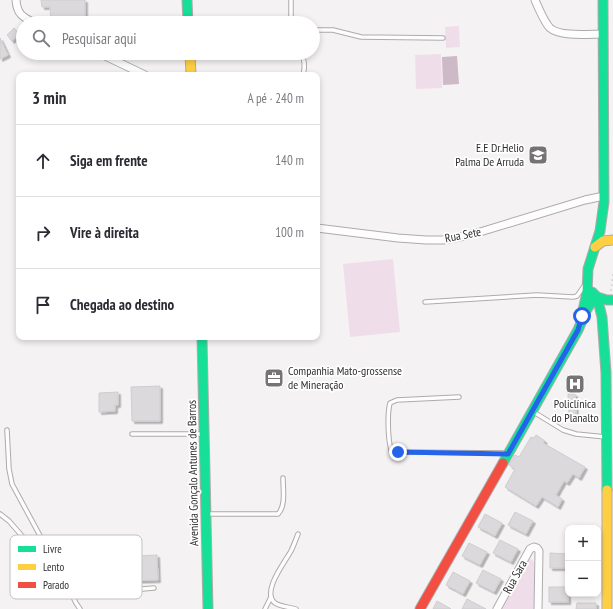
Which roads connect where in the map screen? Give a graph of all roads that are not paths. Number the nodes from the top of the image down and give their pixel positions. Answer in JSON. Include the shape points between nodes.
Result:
{"nodes":[{"id":1,"x":16,"y":0,"type":"edge"},
{"id":2,"x":187,"y":0,"type":"edge"},
{"id":3,"x":291,"y":0,"type":"edge"},
{"id":4,"x":535,"y":0,"type":"edge"},
{"id":5,"x":603,"y":0,"type":"edge"},
{"id":6,"x":22,"y":16,"type":"edge"},
{"id":7,"x":188,"y":16,"type":"edge"},
{"id":8,"x":291,"y":16,"type":"edge"},
{"id":9,"x":320,"y":30,"type":"edge"},
{"id":10,"x":603,"y":34,"type":"junction"},
{"id":11,"x":443,"y":38,"type":"dead end"},
{"id":12,"x":114,"y":60,"type":"edge"},
{"id":13,"x":190,"y":60,"type":"edge"},
{"id":14,"x":304,"y":60,"type":"edge"},
{"id":15,"x":140,"y":72,"type":"edge"},
{"id":16,"x":191,"y":72,"type":"edge"},
{"id":17,"x":304,"y":72,"type":"edge"},
{"id":18,"x":604,"y":196,"type":"junction"},
{"id":19,"x":320,"y":228,"type":"edge"},
{"id":20,"x":613,"y":240,"type":"edge"},
{"id":21,"x":595,"y":246,"type":"junction"},
{"id":22,"x":588,"y":282,"type":"junction"},
{"id":23,"x":596,"y":297,"type":"junction"},
{"id":24,"x":612,"y":300,"type":"edge"},
{"id":25,"x":425,"y":302,"type":"dead end"},
{"id":26,"x":578,"y":330,"type":"junction"},
{"id":27,"x":202,"y":340,"type":"edge"},
{"id":28,"x":459,"y":397,"type":"dead end"},
{"id":29,"x":532,"y":411,"type":"junction"},
{"id":30,"x":7,"y":430,"type":"dead end"},
{"id":31,"x":132,"y":434,"type":"dead end"},
{"id":32,"x":204,"y":434,"type":"junction"},
{"id":33,"x":607,"y":437,"type":"junction"},
{"id":34,"x":508,"y":454,"type":"junction"},
{"id":35,"x":283,"y":478,"type":"dead end"},
{"id":36,"x":0,"y":514,"type":"edge"},
{"id":37,"x":206,"y":514,"type":"junction"},
{"id":38,"x":298,"y":534,"type":"dead end"},
{"id":39,"x":21,"y":535,"type":"edge"},
{"id":40,"x":40,"y":535,"type":"edge"},
{"id":41,"x":154,"y":588,"type":"dead end"},
{"id":42,"x":142,"y":589,"type":"edge"},
{"id":43,"x":271,"y":597,"type":"junction"},
{"id":44,"x":74,"y":599,"type":"edge"},
{"id":45,"x":80,"y":609,"type":"edge"},
{"id":46,"x":208,"y":609,"type":"edge"},
{"id":47,"x":265,"y":609,"type":"edge"},
{"id":48,"x":296,"y":609,"type":"edge"},
{"id":49,"x":420,"y":609,"type":"edge"},
{"id":50,"x":497,"y":609,"type":"edge"},
{"id":51,"x":538,"y":609,"type":"edge"},
{"id":52,"x":607,"y":609,"type":"edge"}],
"edges":[{"from":1,"to":6,"type":"street","via":[[16,8]]},
{"from":2,"to":7,"type":"main road"},
{"from":3,"to":8,"type":"lane"},
{"from":4,"to":10,"type":"street","via":[[550,28],[563,34]]},
{"from":5,"to":10,"type":"main road"},
{"from":9,"to":11,"type":"lane","via":[[333,30],[361,37]]},
{"from":10,"to":18,"type":"main road"},
{"from":12,"to":15,"type":"street"},
{"from":13,"to":16,"type":"main road"},
{"from":14,"to":17,"type":"lane"},
{"from":18,"to":19,"type":"street","name":"Rua Sete","via":[[480,232],[443,240],[398,238]]},
{"from":18,"to":21,"type":"main road","via":[[602,223]]},
{"from":20,"to":21,"type":"main road","via":[[602,241]]},
{"from":21,"to":22,"type":"main road","via":[[588,268]]},
{"from":22,"to":23,"type":"main road"},
{"from":22,"to":25,"type":"lane","via":[[577,296],[573,297],[537,295]]},
{"from":22,"to":26,"type":"main road"},
{"from":23,"to":24,"type":"main road"},
{"from":23,"to":26,"type":"main road","via":[[586,311]]},
{"from":23,"to":33,"type":"main road","via":[[604,335]]},
{"from":26,"to":29,"type":"main road"},
{"from":27,"to":32,"type":"main road","name":"Avenida Gonçalo Antunes de Barros"},
{"from":28,"to":34,"type":"lane","via":[[397,400],[390,403],[391,450]]},
{"from":29,"to":33,"type":"lane","via":[[563,430]]},
{"from":29,"to":34,"type":"main road"},
{"from":30,"to":40,"type":"lane","via":[[8,469],[12,484]]},
{"from":31,"to":32,"type":"lane"},
{"from":32,"to":37,"type":"main road","name":"Avenida Gonçalo Antunes de Barros"},
{"from":33,"to":52,"type":"main road"},
{"from":34,"to":49,"type":"main road"},
{"from":35,"to":37,"type":"lane","via":[[283,505],[282,511],[278,514]]},
{"from":36,"to":39,"type":"lane"},
{"from":37,"to":46,"type":"main road","name":"Avenida Gonçalo Antunes de Barros"},
{"from":38,"to":43,"type":"lane","via":[[271,587]]},
{"from":41,"to":42,"type":"lane"},
{"from":43,"to":47,"type":"lane"},
{"from":43,"to":48,"type":"lane","via":[[275,603]]},
{"from":44,"to":45,"type":"lane"},
{"from":50,"to":51,"type":"street","name":"Rua Sara","via":[[534,547],[539,551]]}]}
